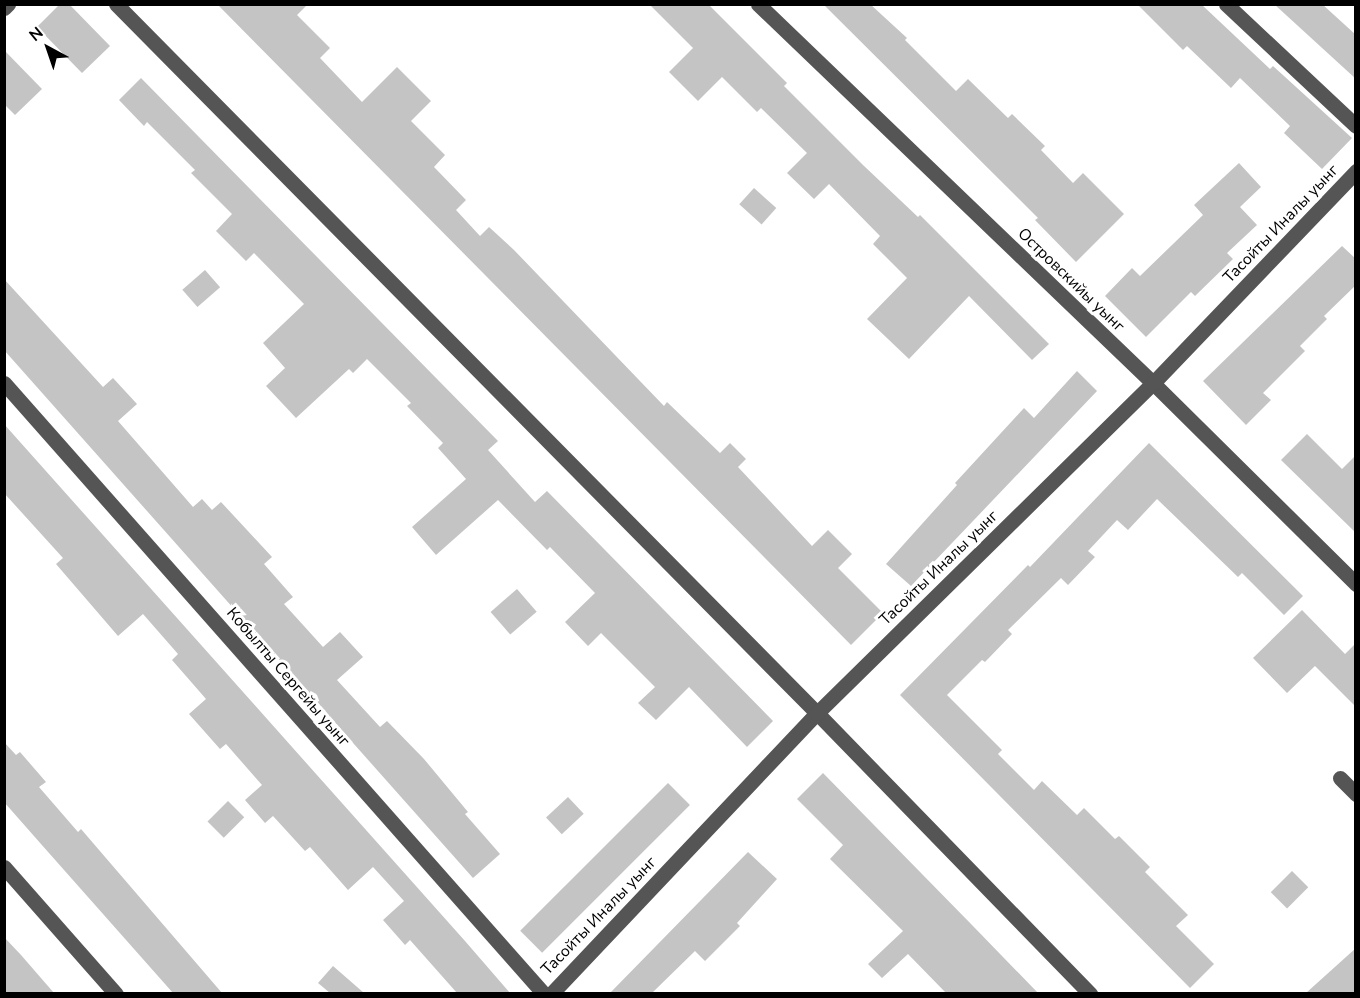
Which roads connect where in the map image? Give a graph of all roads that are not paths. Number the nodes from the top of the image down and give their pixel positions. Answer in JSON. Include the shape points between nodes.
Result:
{"nodes":[{"id":1,"x":8,"y":4,"type":"edge"},
{"id":2,"x":116,"y":4,"type":"edge"},
{"id":3,"x":758,"y":4,"type":"edge"},
{"id":4,"x":1226,"y":4,"type":"edge"},
{"id":5,"x":4,"y":8,"type":"edge"},
{"id":6,"x":1356,"y":126,"type":"edge"},
{"id":7,"x":1356,"y":171,"type":"edge"},
{"id":8,"x":1153,"y":383,"type":"junction"},
{"id":9,"x":4,"y":384,"type":"edge"},
{"id":10,"x":1356,"y":584,"type":"edge"},
{"id":11,"x":817,"y":713,"type":"junction"},
{"id":12,"x":1340,"y":778,"type":"dead end"},
{"id":13,"x":1356,"y":794,"type":"edge"},
{"id":14,"x":4,"y":867,"type":"edge"},
{"id":15,"x":116,"y":993,"type":"edge"},
{"id":16,"x":544,"y":993,"type":"edge"},
{"id":17,"x":551,"y":993,"type":"edge"},
{"id":18,"x":1090,"y":993,"type":"edge"}],
"edges":[{"from":1,"to":5,"type":"street"},
{"from":2,"to":11,"type":"street"},
{"from":3,"to":8,"type":"street","name":"Островскийы уынг"},
{"from":4,"to":6,"type":"street"},
{"from":7,"to":8,"type":"street","name":"Тасойты Иналы уынг"},
{"from":8,"to":10,"type":"street","name":"Островскийы уынг"},
{"from":8,"to":11,"type":"street","name":"Тасойты Иналы уынг"},
{"from":9,"to":16,"type":"street","name":"Кобылты Сергейы уынг"},
{"from":11,"to":17,"type":"street","name":"Тасойты Иналы уынг"},
{"from":11,"to":18,"type":"street"},
{"from":12,"to":13,"type":"street"},
{"from":14,"to":15,"type":"street"}]}
